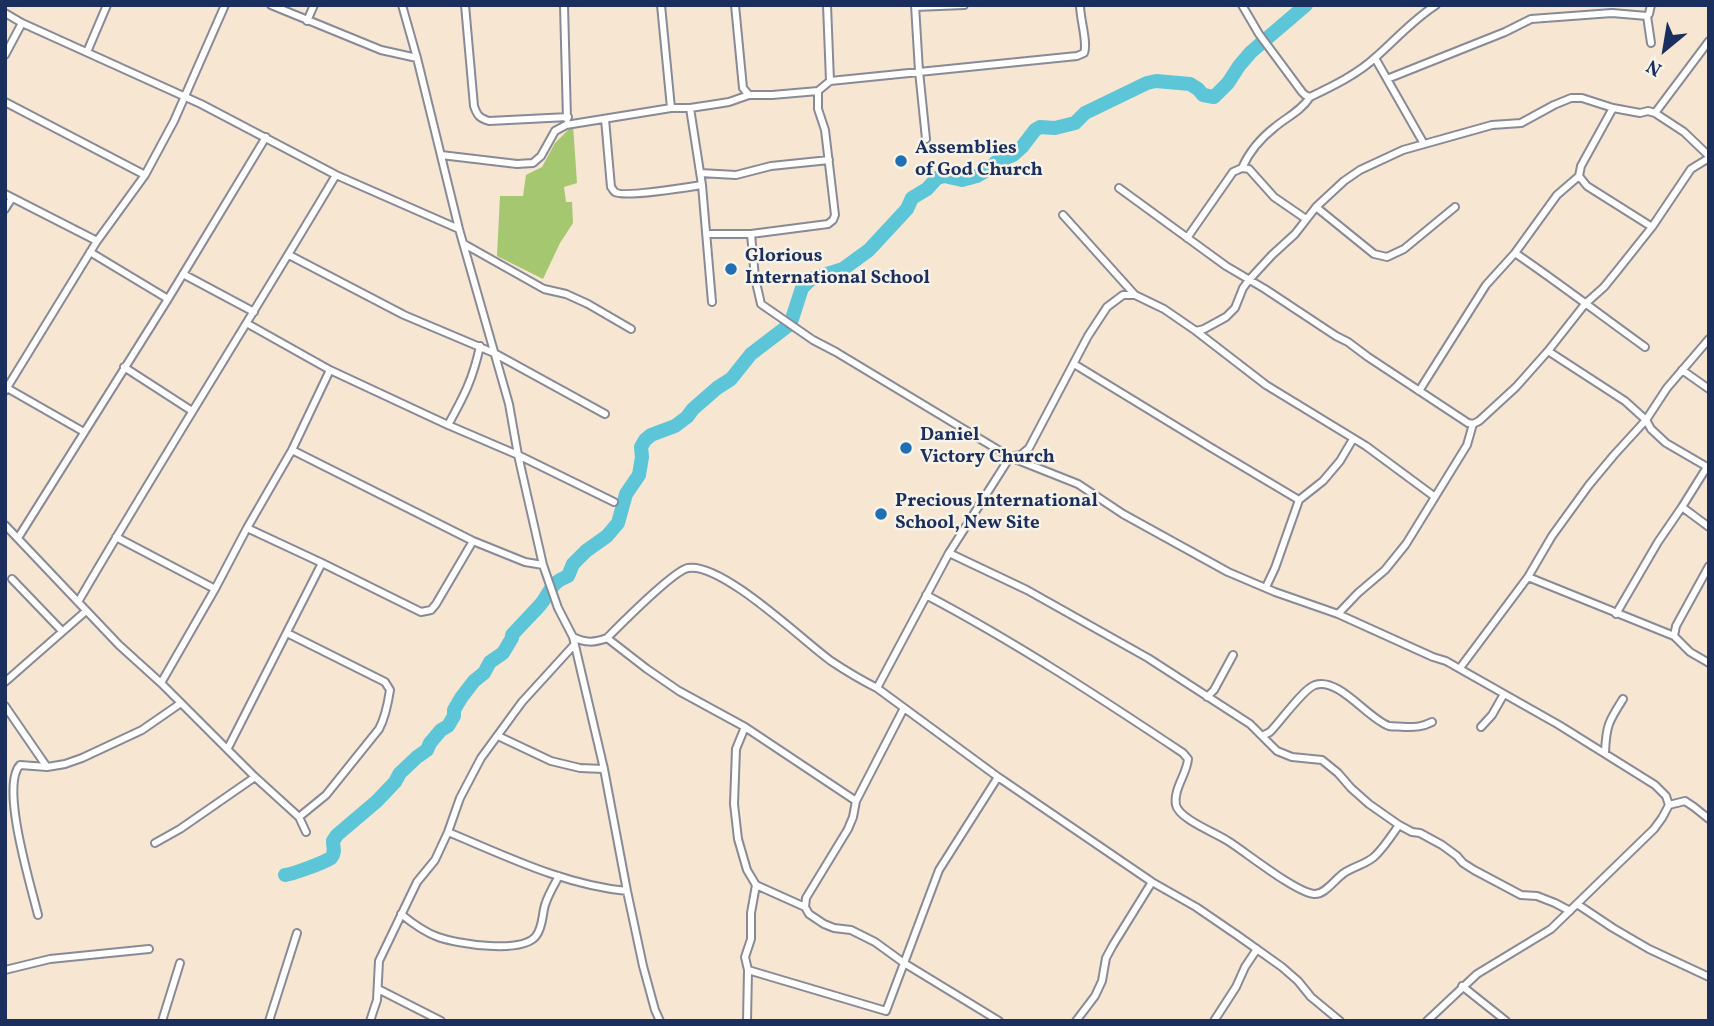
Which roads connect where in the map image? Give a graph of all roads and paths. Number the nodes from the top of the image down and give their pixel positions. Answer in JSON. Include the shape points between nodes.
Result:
{"nodes":[{"id":1,"x":107,"y":5,"type":"edge"},
{"id":2,"x":225,"y":5,"type":"edge"},
{"id":3,"x":271,"y":5,"type":"edge"},
{"id":4,"x":314,"y":5,"type":"edge"},
{"id":5,"x":402,"y":5,"type":"edge"},
{"id":6,"x":465,"y":5,"type":"edge"},
{"id":7,"x":564,"y":5,"type":"edge"},
{"id":8,"x":661,"y":5,"type":"edge"},
{"id":9,"x":735,"y":5,"type":"edge"},
{"id":10,"x":827,"y":5,"type":"edge"},
{"id":11,"x":964,"y":5,"type":"edge"},
{"id":12,"x":1080,"y":5,"type":"edge"},
{"id":13,"x":1242,"y":5,"type":"edge"},
{"id":14,"x":1436,"y":5,"type":"edge"},
{"id":15,"x":1651,"y":5,"type":"edge"},
{"id":16,"x":915,"y":6,"type":"edge"},
{"id":17,"x":1612,"y":9,"type":"edge"},
{"id":18,"x":5,"y":13,"type":"edge"},
{"id":19,"x":1647,"y":16,"type":"junction"},
{"id":20,"x":307,"y":21,"type":"junction"},
{"id":21,"x":22,"y":23,"type":"junction"},
{"id":22,"x":1709,"y":41,"type":"edge"},
{"id":23,"x":1651,"y":43,"type":"dead end"},
{"id":24,"x":87,"y":52,"type":"junction"},
{"id":25,"x":5,"y":55,"type":"edge"},
{"id":26,"x":417,"y":58,"type":"junction"},
{"id":27,"x":1375,"y":58,"type":"junction"},
{"id":28,"x":919,"y":71,"type":"junction"},
{"id":29,"x":1387,"y":79,"type":"junction"},
{"id":30,"x":830,"y":81,"type":"junction"},
{"id":31,"x":818,"y":91,"type":"junction"},
{"id":32,"x":749,"y":95,"type":"junction"},
{"id":33,"x":185,"y":96,"type":"junction"},
{"id":34,"x":1310,"y":97,"type":"junction"},
{"id":35,"x":5,"y":102,"type":"edge"},
{"id":36,"x":671,"y":108,"type":"junction"},
{"id":37,"x":690,"y":108,"type":"junction"},
{"id":38,"x":1613,"y":108,"type":"junction"},
{"id":39,"x":1655,"y":113,"type":"junction"},
{"id":40,"x":605,"y":119,"type":"junction"},
{"id":41,"x":567,"y":121,"type":"junction"},
{"id":42,"x":266,"y":138,"type":"junction"},
{"id":43,"x":926,"y":139,"type":"dead end"},
{"id":44,"x":1424,"y":144,"type":"junction"},
{"id":45,"x":441,"y":155,"type":"junction"},
{"id":46,"x":1709,"y":157,"type":"edge"},
{"id":47,"x":829,"y":160,"type":"junction"},
{"id":48,"x":1242,"y":168,"type":"junction"},
{"id":49,"x":699,"y":173,"type":"junction"},
{"id":50,"x":145,"y":175,"type":"junction"},
{"id":51,"x":336,"y":175,"type":"junction"},
{"id":52,"x":1579,"y":176,"type":"junction"},
{"id":53,"x":702,"y":185,"type":"junction"},
{"id":54,"x":1119,"y":188,"type":"dead end"},
{"id":55,"x":9,"y":196,"type":"edge"},
{"id":56,"x":1316,"y":207,"type":"junction"},
{"id":57,"x":1455,"y":207,"type":"dead end"},
{"id":58,"x":5,"y":209,"type":"edge"},
{"id":59,"x":1063,"y":215,"type":"dead end"},
{"id":60,"x":1306,"y":219,"type":"junction"},
{"id":61,"x":1652,"y":227,"type":"junction"},
{"id":62,"x":459,"y":229,"type":"junction"},
{"id":63,"x":707,"y":234,"type":"junction"},
{"id":64,"x":751,"y":234,"type":"junction"},
{"id":65,"x":1187,"y":238,"type":"junction"},
{"id":66,"x":97,"y":241,"type":"junction"},
{"id":67,"x":464,"y":244,"type":"junction"},
{"id":68,"x":90,"y":252,"type":"junction"},
{"id":69,"x":1515,"y":253,"type":"junction"},
{"id":70,"x":289,"y":256,"type":"junction"},
{"id":71,"x":183,"y":274,"type":"junction"},
{"id":72,"x":1249,"y":280,"type":"junction"},
{"id":73,"x":1136,"y":295,"type":"junction"},
{"id":74,"x":168,"y":299,"type":"junction"},
{"id":75,"x":712,"y":302,"type":"dead end"},
{"id":76,"x":1585,"y":304,"type":"junction"},
{"id":77,"x":254,"y":312,"type":"junction"},
{"id":78,"x":248,"y":324,"type":"junction"},
{"id":79,"x":631,"y":329,"type":"dead end"},
{"id":80,"x":1196,"y":331,"type":"junction"},
{"id":81,"x":1709,"y":339,"type":"edge"},
{"id":82,"x":480,"y":346,"type":"junction"},
{"id":83,"x":1645,"y":347,"type":"dead end"},
{"id":84,"x":1548,"y":351,"type":"junction"},
{"id":85,"x":494,"y":353,"type":"junction"},
{"id":86,"x":1074,"y":364,"type":"junction"},
{"id":87,"x":124,"y":367,"type":"junction"},
{"id":88,"x":330,"y":370,"type":"junction"},
{"id":89,"x":1682,"y":370,"type":"junction"},
{"id":90,"x":6,"y":389,"type":"edge"},
{"id":91,"x":1709,"y":389,"type":"edge"},
{"id":92,"x":1419,"y":391,"type":"junction"},
{"id":93,"x":192,"y":411,"type":"junction"},
{"id":94,"x":605,"y":414,"type":"dead end"},
{"id":95,"x":1646,"y":420,"type":"junction"},
{"id":96,"x":1474,"y":424,"type":"junction"},
{"id":97,"x":448,"y":425,"type":"junction"},
{"id":98,"x":84,"y":432,"type":"junction"},
{"id":99,"x":1353,"y":439,"type":"junction"},
{"id":100,"x":292,"y":450,"type":"junction"},
{"id":101,"x":518,"y":455,"type":"junction"},
{"id":102,"x":1010,"y":457,"type":"junction"},
{"id":103,"x":1708,"y":467,"type":"edge"},
{"id":104,"x":1435,"y":497,"type":"junction"},
{"id":105,"x":1299,"y":499,"type":"junction"},
{"id":106,"x":614,"y":502,"type":"dead end"},
{"id":107,"x":1682,"y":507,"type":"junction"},
{"id":108,"x":5,"y":526,"type":"edge"},
{"id":109,"x":247,"y":527,"type":"junction"},
{"id":110,"x":1709,"y":527,"type":"edge"},
{"id":111,"x":116,"y":537,"type":"junction"},
{"id":112,"x":18,"y":538,"type":"junction"},
{"id":113,"x":473,"y":541,"type":"junction"},
{"id":114,"x":949,"y":553,"type":"junction"},
{"id":115,"x":322,"y":563,"type":"junction"},
{"id":116,"x":543,"y":565,"type":"junction"},
{"id":117,"x":1709,"y":566,"type":"edge"},
{"id":118,"x":1528,"y":577,"type":"junction"},
{"id":119,"x":12,"y":579,"type":"dead end"},
{"id":120,"x":1699,"y":583,"type":"junction"},
{"id":121,"x":1266,"y":587,"type":"junction"},
{"id":122,"x":1709,"y":588,"type":"edge"},
{"id":123,"x":215,"y":589,"type":"junction"},
{"id":124,"x":926,"y":595,"type":"junction"},
{"id":125,"x":78,"y":602,"type":"junction"},
{"id":126,"x":86,"y":611,"type":"junction"},
{"id":127,"x":1338,"y":614,"type":"junction"},
{"id":128,"x":1616,"y":614,"type":"junction"},
{"id":129,"x":62,"y":631,"type":"junction"},
{"id":130,"x":287,"y":633,"type":"junction"},
{"id":131,"x":1674,"y":636,"type":"junction"},
{"id":132,"x":607,"y":638,"type":"junction"},
{"id":133,"x":574,"y":641,"type":"junction"},
{"id":134,"x":1233,"y":655,"type":"dead end"},
{"id":135,"x":1709,"y":663,"type":"edge"},
{"id":136,"x":1460,"y":668,"type":"junction"},
{"id":137,"x":5,"y":681,"type":"edge"},
{"id":138,"x":162,"y":683,"type":"junction"},
{"id":139,"x":877,"y":688,"type":"junction"},
{"id":140,"x":1504,"y":694,"type":"junction"},
{"id":141,"x":1207,"y":697,"type":"junction"},
{"id":142,"x":1623,"y":699,"type":"dead end"},
{"id":143,"x":181,"y":704,"type":"junction"},
{"id":144,"x":5,"y":706,"type":"edge"},
{"id":145,"x":904,"y":708,"type":"junction"},
{"id":146,"x":1432,"y":722,"type":"dead end"},
{"id":147,"x":745,"y":727,"type":"junction"},
{"id":148,"x":1481,"y":727,"type":"dead end"},
{"id":149,"x":498,"y":736,"type":"junction"},
{"id":150,"x":1262,"y":736,"type":"junction"},
{"id":151,"x":228,"y":748,"type":"junction"},
{"id":152,"x":1605,"y":753,"type":"junction"},
{"id":153,"x":47,"y":768,"type":"junction"},
{"id":154,"x":604,"y":769,"type":"junction"},
{"id":155,"x":255,"y":777,"type":"junction"},
{"id":156,"x":998,"y":778,"type":"junction"},
{"id":157,"x":856,"y":802,"type":"junction"},
{"id":158,"x":1669,"y":805,"type":"junction"},
{"id":159,"x":299,"y":817,"type":"junction"},
{"id":160,"x":1709,"y":819,"type":"edge"},
{"id":161,"x":1399,"y":825,"type":"junction"},
{"id":162,"x":306,"y":832,"type":"dead end"},
{"id":163,"x":448,"y":832,"type":"junction"},
{"id":164,"x":155,"y":842,"type":"dead end"},
{"id":165,"x":559,"y":876,"type":"junction"},
{"id":166,"x":1152,"y":882,"type":"junction"},
{"id":167,"x":756,"y":885,"type":"junction"},
{"id":168,"x":626,"y":891,"type":"junction"},
{"id":169,"x":1577,"y":904,"type":"junction"},
{"id":170,"x":805,"y":907,"type":"junction"},
{"id":171,"x":1570,"y":911,"type":"junction"},
{"id":172,"x":401,"y":914,"type":"junction"},
{"id":173,"x":38,"y":915,"type":"dead end"},
{"id":174,"x":297,"y":933,"type":"dead end"},
{"id":175,"x":149,"y":949,"type":"dead end"},
{"id":176,"x":1257,"y":949,"type":"junction"},
{"id":177,"x":180,"y":963,"type":"dead end"},
{"id":178,"x":904,"y":963,"type":"junction"},
{"id":179,"x":5,"y":970,"type":"edge"},
{"id":180,"x":748,"y":970,"type":"junction"},
{"id":181,"x":1709,"y":977,"type":"edge"},
{"id":182,"x":1462,"y":986,"type":"junction"},
{"id":183,"x":379,"y":989,"type":"junction"},
{"id":184,"x":886,"y":1011,"type":"junction"},
{"id":185,"x":163,"y":1021,"type":"edge"},
{"id":186,"x":270,"y":1021,"type":"edge"},
{"id":187,"x":370,"y":1021,"type":"edge"},
{"id":188,"x":441,"y":1021,"type":"edge"},
{"id":189,"x":660,"y":1021,"type":"edge"},
{"id":190,"x":747,"y":1021,"type":"edge"},
{"id":191,"x":882,"y":1021,"type":"edge"},
{"id":192,"x":999,"y":1021,"type":"edge"},
{"id":193,"x":1076,"y":1021,"type":"edge"},
{"id":194,"x":1214,"y":1021,"type":"edge"},
{"id":195,"x":1340,"y":1021,"type":"edge"},
{"id":196,"x":1427,"y":1021,"type":"edge"},
{"id":197,"x":1506,"y":1021,"type":"edge"}],
"edges":[{"from":1,"to":24,"type":"street"},
{"from":2,"to":33,"type":"street"},
{"from":3,"to":20,"type":"street"},
{"from":4,"to":20,"type":"street"},
{"from":5,"to":26,"type":"street"},
{"from":6,"to":41,"type":"street","via":[[477,115],[489,121]]},
{"from":7,"to":41,"type":"street"},
{"from":8,"to":36,"type":"street"},
{"from":9,"to":32,"type":"street","via":[[743,88]]},
{"from":10,"to":30,"type":"street"},
{"from":11,"to":16,"type":"street"},
{"from":12,"to":28,"type":"street","via":[[1087,46],[1077,57]]},
{"from":13,"to":34,"type":"street","via":[[1259,34]]},
{"from":14,"to":27,"type":"street"},
{"from":15,"to":19,"type":"street"},
{"from":16,"to":28,"type":"street"},
{"from":17,"to":19,"type":"street"},
{"from":17,"to":29,"type":"street","via":[[1531,19]]},
{"from":18,"to":21,"type":"street"},
{"from":19,"to":23,"type":"street"},
{"from":20,"to":26,"type":"street","via":[[381,50]]},
{"from":21,"to":24,"type":"street"},
{"from":21,"to":25,"type":"street"},
{"from":22,"to":39,"type":"street"},
{"from":24,"to":33,"type":"street"},
{"from":26,"to":45,"type":"street"},
{"from":27,"to":29,"type":"street"},
{"from":27,"to":34,"type":"street"},
{"from":28,"to":30,"type":"street"},
{"from":28,"to":43,"type":"street"},
{"from":29,"to":44,"type":"street"},
{"from":30,"to":31,"type":"street"},
{"from":31,"to":32,"type":"street"},
{"from":31,"to":47,"type":"street"},
{"from":32,"to":37,"type":"street"},
{"from":33,"to":42,"type":"street"},
{"from":33,"to":50,"type":"street"},
{"from":34,"to":48,"type":"street","via":[[1259,143]]},
{"from":35,"to":50,"type":"street"},
{"from":36,"to":37,"type":"street"},
{"from":36,"to":40,"type":"street"},
{"from":37,"to":49,"type":"street"},
{"from":38,"to":39,"type":"street"},
{"from":38,"to":44,"type":"street","via":[[1571,98],[1521,123],[1492,125]]},
{"from":38,"to":52,"type":"street"},
{"from":39,"to":46,"type":"street","via":[[1684,132]]},
{"from":40,"to":41,"type":"street"},
{"from":40,"to":53,"type":"street","via":[[613,192]]},
{"from":41,"to":45,"type":"street","via":[[533,163]]},
{"from":42,"to":51,"type":"street"},
{"from":42,"to":71,"type":"street"},
{"from":44,"to":56,"type":"street","via":[[1360,170]]},
{"from":45,"to":62,"type":"street"},
{"from":46,"to":61,"type":"street","via":[[1692,169]]},
{"from":47,"to":49,"type":"street","via":[[736,175]]},
{"from":47,"to":64,"type":"street","via":[[833,220]]},
{"from":48,"to":60,"type":"street","via":[[1249,169],[1274,197]]},
{"from":48,"to":65,"type":"street","via":[[1233,172]]},
{"from":49,"to":53,"type":"street"},
{"from":50,"to":66,"type":"street"},
{"from":51,"to":62,"type":"street"},
{"from":51,"to":70,"type":"street"},
{"from":52,"to":61,"type":"street","via":[[1587,186]]},
{"from":52,"to":69,"type":"street","via":[[1557,195]]},
{"from":53,"to":63,"type":"street"},
{"from":54,"to":65,"type":"street"},
{"from":55,"to":58,"type":"street"},
{"from":55,"to":66,"type":"street"},
{"from":56,"to":57,"type":"street","via":[[1374,254],[1387,257]]},
{"from":56,"to":60,"type":"street"},
{"from":59,"to":73,"type":"street"},
{"from":60,"to":72,"type":"street"},
{"from":61,"to":76,"type":"street"},
{"from":62,"to":67,"type":"street"},
{"from":63,"to":64,"type":"street"},
{"from":63,"to":75,"type":"street"},
{"from":64,"to":102,"type":"street","via":[[761,304]]},
{"from":65,"to":72,"type":"street"},
{"from":66,"to":68,"type":"street"},
{"from":67,"to":79,"type":"street","via":[[544,289],[588,304]]},
{"from":67,"to":85,"type":"street"},
{"from":68,"to":74,"type":"street"},
{"from":68,"to":90,"type":"street"},
{"from":69,"to":76,"type":"street"},
{"from":69,"to":92,"type":"street","via":[[1486,285]]},
{"from":70,"to":77,"type":"street"},
{"from":70,"to":82,"type":"street","via":[[404,315]]},
{"from":71,"to":74,"type":"street"},
{"from":71,"to":77,"type":"street"},
{"from":72,"to":80,"type":"street","via":[[1226,317]]},
{"from":72,"to":92,"type":"street"},
{"from":73,"to":80,"type":"street"},
{"from":73,"to":86,"type":"street","via":[[1123,295],[1107,307]]},
{"from":74,"to":87,"type":"street"},
{"from":76,"to":83,"type":"street"},
{"from":76,"to":84,"type":"street"},
{"from":77,"to":78,"type":"street"},
{"from":78,"to":88,"type":"street"},
{"from":78,"to":93,"type":"street"},
{"from":80,"to":99,"type":"street","via":[[1266,385]]},
{"from":81,"to":89,"type":"street"},
{"from":82,"to":85,"type":"street"},
{"from":82,"to":97,"type":"street","via":[[464,397]]},
{"from":84,"to":95,"type":"street","via":[[1612,391]]},
{"from":84,"to":96,"type":"street"},
{"from":85,"to":94,"type":"street"},
{"from":85,"to":101,"type":"street"},
{"from":86,"to":102,"type":"street","via":[[1029,448]]},
{"from":86,"to":105,"type":"street"},
{"from":87,"to":93,"type":"street"},
{"from":87,"to":98,"type":"street"},
{"from":88,"to":97,"type":"street"},
{"from":88,"to":100,"type":"street"},
{"from":89,"to":91,"type":"street"},
{"from":89,"to":95,"type":"street"},
{"from":90,"to":98,"type":"street"},
{"from":92,"to":96,"type":"street"},
{"from":93,"to":111,"type":"street"},
{"from":95,"to":103,"type":"street","via":[[1666,443]]},
{"from":95,"to":118,"type":"street","via":[[1589,485]]},
{"from":96,"to":104,"type":"street","via":[[1467,445]]},
{"from":97,"to":101,"type":"street"},
{"from":98,"to":112,"type":"street"},
{"from":99,"to":104,"type":"street"},
{"from":99,"to":105,"type":"street","via":[[1323,481]]},
{"from":100,"to":109,"type":"street"},
{"from":100,"to":113,"type":"street"},
{"from":101,"to":106,"type":"street"},
{"from":101,"to":116,"type":"street"},
{"from":102,"to":114,"type":"street"},
{"from":102,"to":121,"type":"street","via":[[1078,484],[1228,572]]},
{"from":103,"to":107,"type":"street"},
{"from":104,"to":127,"type":"street","via":[[1385,570]]},
{"from":105,"to":121,"type":"street"},
{"from":107,"to":110,"type":"street"},
{"from":107,"to":128,"type":"street"},
{"from":108,"to":112,"type":"street"},
{"from":109,"to":115,"type":"street"},
{"from":109,"to":123,"type":"street"},
{"from":111,"to":123,"type":"street"},
{"from":111,"to":125,"type":"street"},
{"from":112,"to":125,"type":"street"},
{"from":113,"to":115,"type":"street","via":[[436,604],[421,612]]},
{"from":113,"to":116,"type":"street"},
{"from":114,"to":124,"type":"street"},
{"from":114,"to":141,"type":"street","via":[[1027,590]]},
{"from":115,"to":130,"type":"street"},
{"from":116,"to":133,"type":"street"},
{"from":117,"to":120,"type":"street"},
{"from":118,"to":128,"type":"street"},
{"from":118,"to":136,"type":"street"},
{"from":119,"to":129,"type":"street"},
{"from":120,"to":122,"type":"street"},
{"from":120,"to":131,"type":"street"},
{"from":121,"to":127,"type":"street"},
{"from":123,"to":138,"type":"street"},
{"from":124,"to":139,"type":"street"},
{"from":124,"to":161,"type":"street","via":[[982,625],[1183,753],[1188,765],[1176,804],[1180,813],[1301,890],[1316,895],[1323,892],[1345,872],[1372,859]]},
{"from":125,"to":126,"type":"street"},
{"from":126,"to":129,"type":"street"},
{"from":126,"to":138,"type":"street"},
{"from":127,"to":136,"type":"street"},
{"from":128,"to":131,"type":"street"},
{"from":129,"to":137,"type":"street"},
{"from":130,"to":151,"type":"street"},
{"from":130,"to":159,"type":"street","via":[[385,682],[390,690],[379,729],[326,795]]},
{"from":131,"to":135,"type":"street"},
{"from":132,"to":133,"type":"street"},
{"from":132,"to":139,"type":"street","via":[[670,579],[688,568],[705,570],[736,586],[830,660]]},
{"from":132,"to":147,"type":"street","via":[[679,691]]},
{"from":133,"to":149,"type":"street"},
{"from":133,"to":154,"type":"street"},
{"from":134,"to":141,"type":"street"},
{"from":136,"to":140,"type":"street"},
{"from":138,"to":143,"type":"street"},
{"from":139,"to":145,"type":"street"},
{"from":140,"to":148,"type":"street"},
{"from":140,"to":152,"type":"street"},
{"from":141,"to":150,"type":"street"},
{"from":142,"to":152,"type":"street","via":[[1608,723]]},
{"from":143,"to":151,"type":"street"},
{"from":143,"to":153,"type":"street","via":[[142,730],[82,758]]},
{"from":144,"to":153,"type":"street"},
{"from":145,"to":156,"type":"street"},
{"from":145,"to":157,"type":"street"},
{"from":146,"to":150,"type":"street","via":[[1423,727],[1390,726],[1329,685],[1315,684]]},
{"from":147,"to":157,"type":"street"},
{"from":147,"to":167,"type":"street","via":[[736,749],[734,804],[738,839]]},
{"from":149,"to":154,"type":"street","via":[[551,761]]},
{"from":149,"to":163,"type":"street","via":[[460,798]]},
{"from":150,"to":161,"type":"street","via":[[1277,751],[1322,760],[1368,804]]},
{"from":151,"to":155,"type":"street"},
{"from":152,"to":158,"type":"street","via":[[1656,785]]},
{"from":153,"to":173,"type":"street","via":[[20,765],[13,778],[14,822]]},
{"from":154,"to":168,"type":"street"},
{"from":155,"to":159,"type":"street"},
{"from":155,"to":164,"type":"street"},
{"from":156,"to":166,"type":"street"},
{"from":156,"to":178,"type":"street","via":[[939,870]]},
{"from":157,"to":170,"type":"street","via":[[848,829]]},
{"from":158,"to":160,"type":"street","via":[[1685,801]]},
{"from":158,"to":169,"type":"street","via":[[1654,829]]},
{"from":159,"to":162,"type":"street"},
{"from":161,"to":171,"type":"street","via":[[1442,845],[1462,863],[1505,887]]},
{"from":163,"to":165,"type":"street"},
{"from":163,"to":172,"type":"street"},
{"from":165,"to":168,"type":"street"},
{"from":165,"to":172,"type":"street","via":[[545,902],[540,930],[525,944],[503,947],[437,937]]},
{"from":166,"to":176,"type":"street"},
{"from":166,"to":193,"type":"street","via":[[1113,945],[1095,996]]},
{"from":167,"to":170,"type":"street"},
{"from":167,"to":180,"type":"street","via":[[745,957]]},
{"from":168,"to":189,"type":"street"},
{"from":169,"to":171,"type":"street"},
{"from":169,"to":181,"type":"street","via":[[1649,949]]},
{"from":170,"to":178,"type":"street","via":[[824,924],[851,930]]},
{"from":171,"to":182,"type":"street","via":[[1551,929]]},
{"from":172,"to":183,"type":"street","via":[[379,961]]},
{"from":174,"to":186,"type":"street"},
{"from":175,"to":179,"type":"street","via":[[50,959]]},
{"from":176,"to":194,"type":"street"},
{"from":176,"to":195,"type":"street"},
{"from":177,"to":185,"type":"street"},
{"from":178,"to":184,"type":"street"},
{"from":178,"to":192,"type":"street"},
{"from":180,"to":184,"type":"street"},
{"from":180,"to":190,"type":"street"},
{"from":182,"to":196,"type":"street"},
{"from":182,"to":197,"type":"street"},
{"from":183,"to":187,"type":"street"},
{"from":183,"to":188,"type":"street"},
{"from":184,"to":191,"type":"street"}]}
